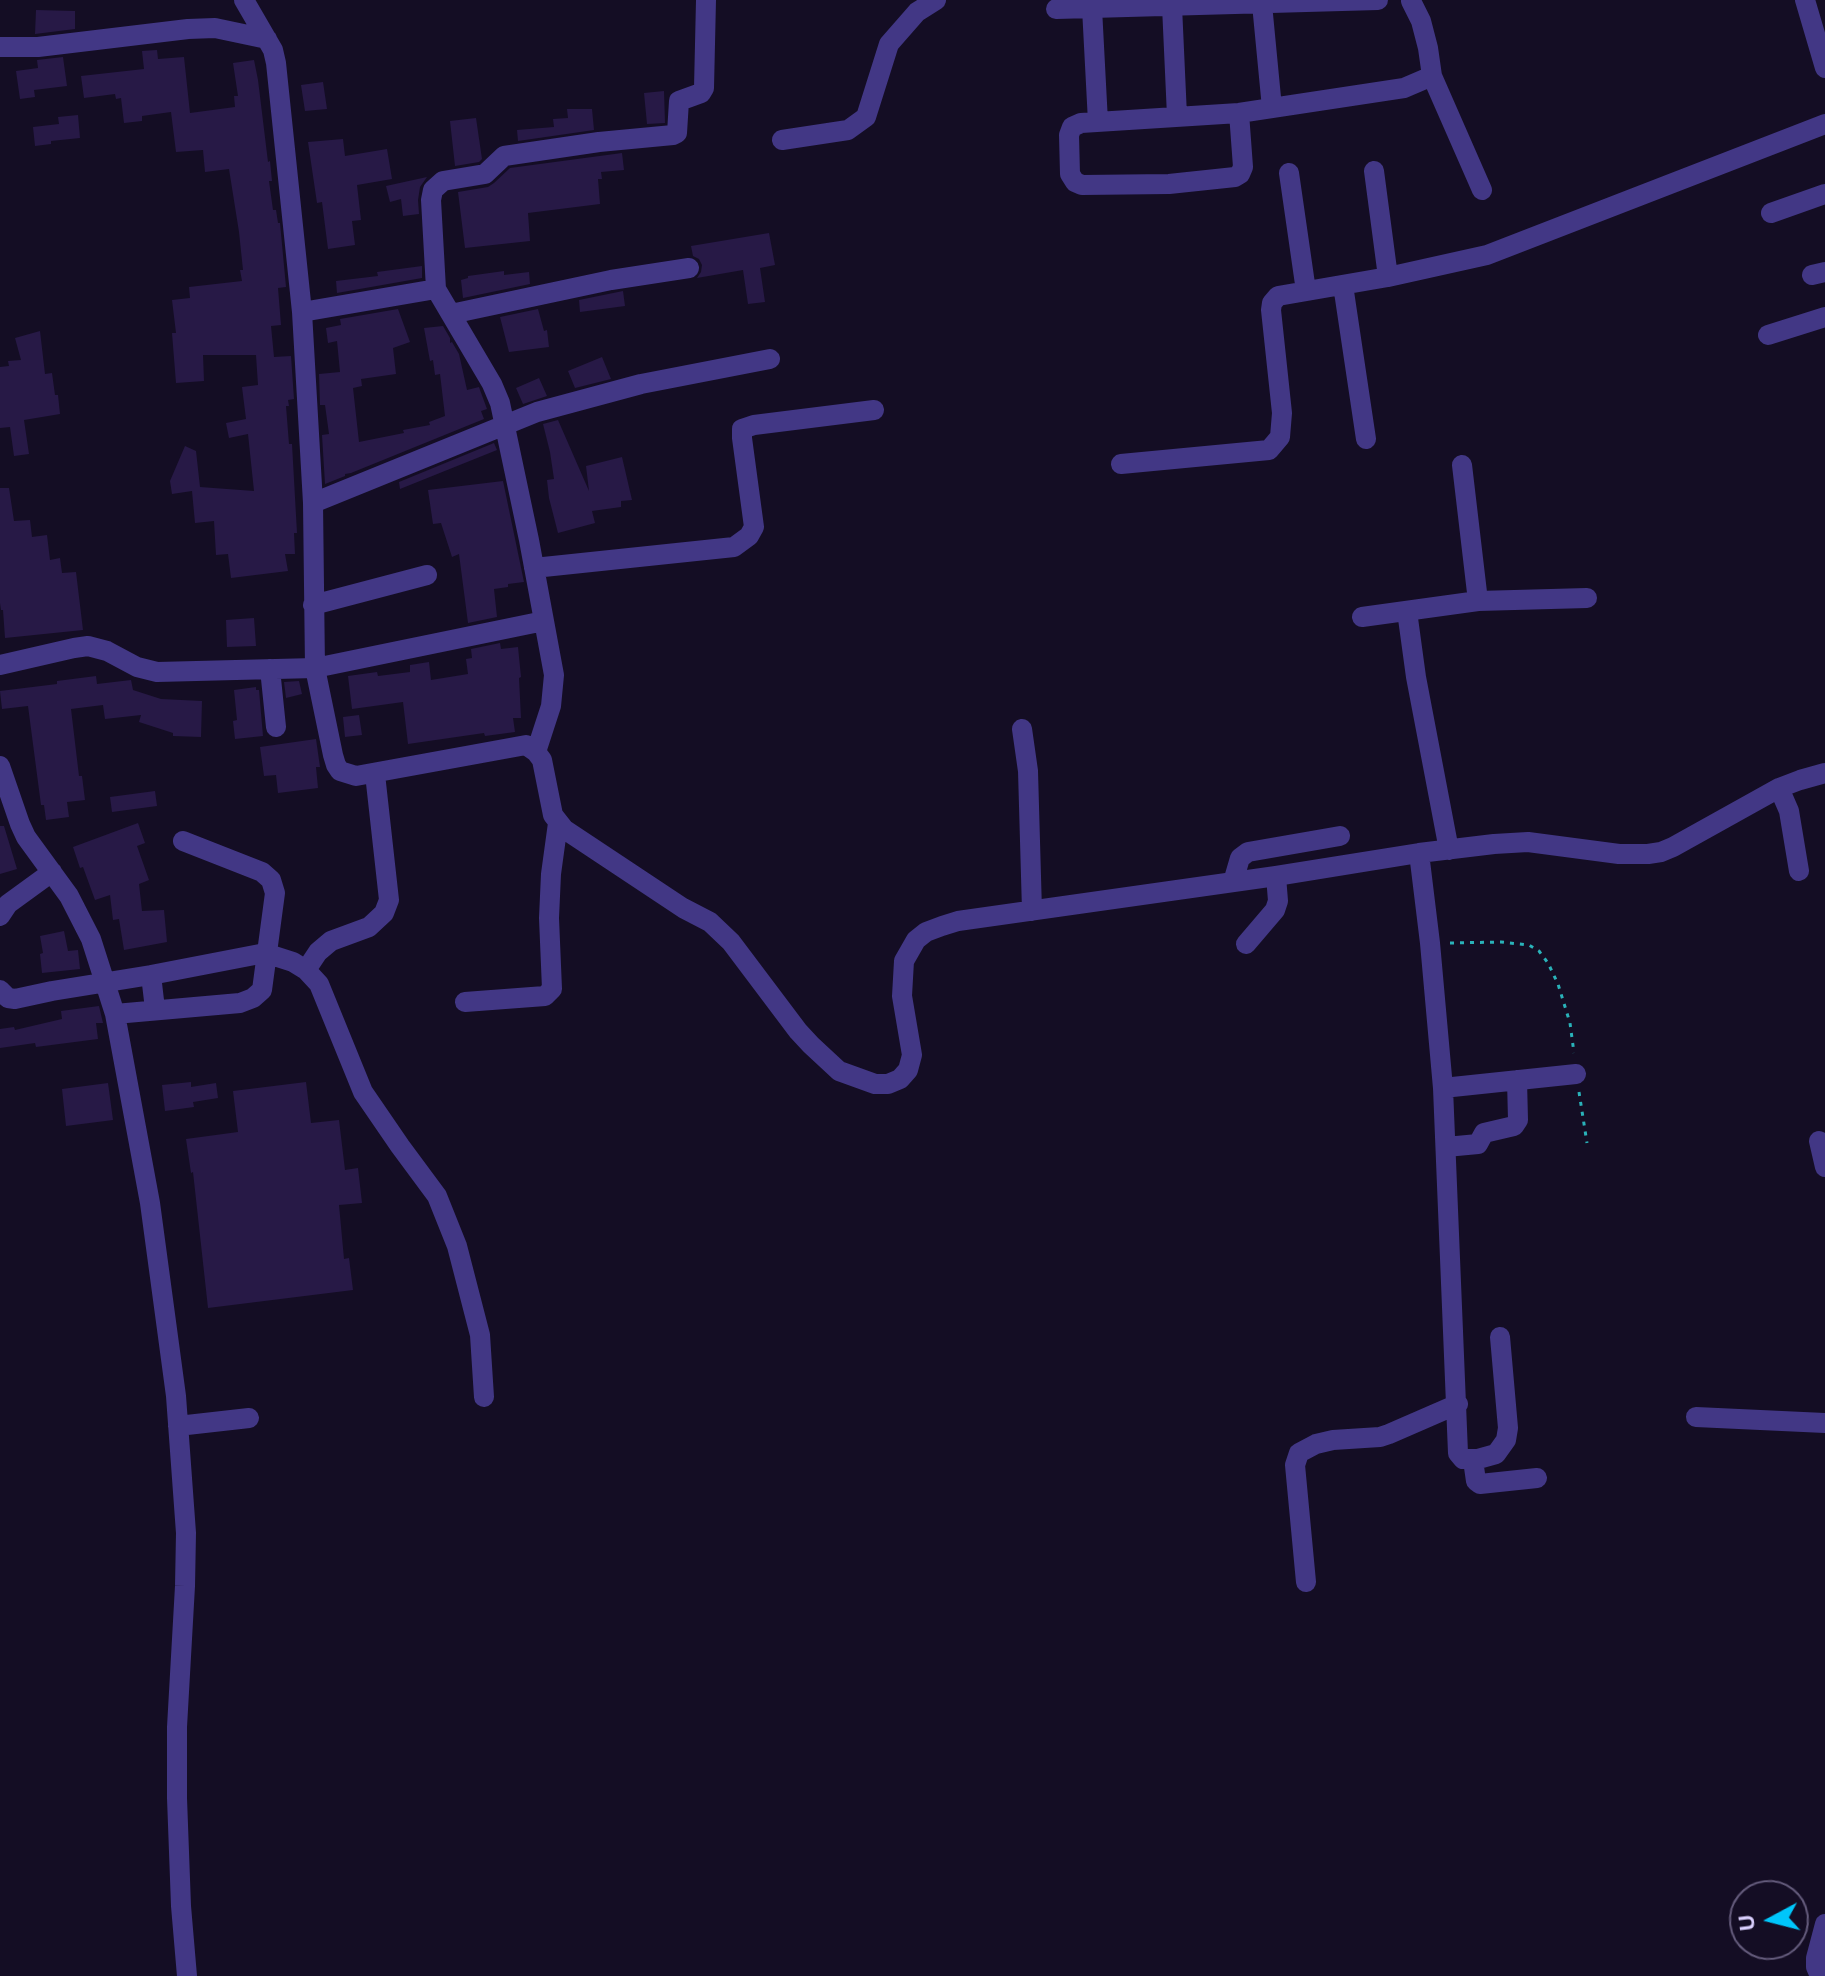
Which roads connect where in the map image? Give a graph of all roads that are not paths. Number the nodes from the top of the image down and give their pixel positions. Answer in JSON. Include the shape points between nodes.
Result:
{"nodes":[{"id":1,"x":244,"y":0,"type":"edge"},
{"id":2,"x":706,"y":0,"type":"edge"},
{"id":3,"x":936,"y":0,"type":"edge"},
{"id":4,"x":1378,"y":0,"type":"edge"},
{"id":5,"x":1410,"y":0,"type":"edge"},
{"id":6,"x":1805,"y":0,"type":"edge"},
{"id":7,"x":1262,"y":4,"type":"junction"},
{"id":8,"x":1172,"y":6,"type":"junction"},
{"id":9,"x":1092,"y":8,"type":"junction"},
{"id":10,"x":1056,"y":9,"type":"dead end"},
{"id":11,"x":267,"y":39,"type":"junction"},
{"id":12,"x":0,"y":47,"type":"edge"},
{"id":13,"x":1825,"y":68,"type":"edge"},
{"id":14,"x":1432,"y":76,"type":"junction"},
{"id":15,"x":1272,"y":108,"type":"junction"},
{"id":16,"x":1239,"y":113,"type":"junction"},
{"id":17,"x":1177,"y":116,"type":"junction"},
{"id":18,"x":1098,"y":122,"type":"junction"},
{"id":19,"x":1825,"y":124,"type":"edge"},
{"id":20,"x":782,"y":140,"type":"dead end"},
{"id":21,"x":1374,"y":171,"type":"dead end"},
{"id":22,"x":1289,"y":173,"type":"dead end"},
{"id":23,"x":1482,"y":190,"type":"dead end"},
{"id":24,"x":1825,"y":194,"type":"edge"},
{"id":25,"x":1771,"y":213,"type":"dead end"},
{"id":26,"x":689,"y":268,"type":"dead end"},
{"id":27,"x":1388,"y":277,"type":"junction"},
{"id":28,"x":1343,"y":285,"type":"junction"},
{"id":29,"x":436,"y":289,"type":"junction"},
{"id":30,"x":1306,"y":291,"type":"junction"},
{"id":31,"x":302,"y":312,"type":"junction"},
{"id":32,"x":451,"y":314,"type":"junction"},
{"id":33,"x":1825,"y":317,"type":"edge"},
{"id":34,"x":1768,"y":335,"type":"dead end"},
{"id":35,"x":770,"y":359,"type":"dead end"},
{"id":36,"x":874,"y":410,"type":"dead end"},
{"id":37,"x":505,"y":425,"type":"junction"},
{"id":38,"x":1366,"y":439,"type":"dead end"},
{"id":39,"x":1121,"y":464,"type":"dead end"},
{"id":40,"x":1462,"y":465,"type":"dead end"},
{"id":41,"x":313,"y":503,"type":"junction"},
{"id":42,"x":534,"y":568,"type":"junction"},
{"id":43,"x":427,"y":575,"type":"dead end"},
{"id":44,"x":1587,"y":598,"type":"dead end"},
{"id":45,"x":1478,"y":601,"type":"junction"},
{"id":46,"x":313,"y":605,"type":"junction"},
{"id":47,"x":1407,"y":611,"type":"junction"},
{"id":48,"x":1362,"y":617,"type":"dead end"},
{"id":49,"x":544,"y":621,"type":"junction"},
{"id":50,"x":0,"y":665,"type":"edge"},
{"id":51,"x":315,"y":668,"type":"junction"},
{"id":52,"x":270,"y":669,"type":"junction"},
{"id":53,"x":276,"y":727,"type":"dead end"},
{"id":54,"x":1022,"y":729,"type":"dead end"},
{"id":55,"x":536,"y":752,"type":"junction"},
{"id":56,"x":0,"y":766,"type":"edge"},
{"id":57,"x":1825,"y":773,"type":"edge"},
{"id":58,"x":375,"y":774,"type":"junction"},
{"id":59,"x":1779,"y":788,"type":"junction"},
{"id":60,"x":558,"y":823,"type":"junction"},
{"id":61,"x":1340,"y":836,"type":"dead end"},
{"id":62,"x":183,"y":841,"type":"dead end"},
{"id":63,"x":1449,"y":850,"type":"junction"},
{"id":64,"x":1419,"y":853,"type":"junction"},
{"id":65,"x":1799,"y":871,"type":"dead end"},
{"id":66,"x":52,"y":872,"type":"junction"},
{"id":67,"x":1276,"y":876,"type":"junction"},
{"id":68,"x":1233,"y":882,"type":"junction"},
{"id":69,"x":3,"y":905,"type":"edge"},
{"id":70,"x":1032,"y":911,"type":"junction"},
{"id":71,"x":1246,"y":944,"type":"dead end"},
{"id":72,"x":265,"y":953,"type":"junction"},
{"id":73,"x":306,"y":970,"type":"junction"},
{"id":74,"x":151,"y":975,"type":"junction"},
{"id":75,"x":104,"y":982,"type":"junction"},
{"id":76,"x":0,"y":990,"type":"edge"},
{"id":77,"x":465,"y":1002,"type":"dead end"},
{"id":78,"x":155,"y":1009,"type":"junction"},
{"id":79,"x":115,"y":1014,"type":"junction"},
{"id":80,"x":1576,"y":1074,"type":"road end"},
{"id":81,"x":1517,"y":1080,"type":"junction"},
{"id":82,"x":1443,"y":1088,"type":"junction"},
{"id":83,"x":1819,"y":1141,"type":"dead end"},
{"id":84,"x":1446,"y":1147,"type":"junction"},
{"id":85,"x":1825,"y":1167,"type":"edge"},
{"id":86,"x":1500,"y":1337,"type":"dead end"},
{"id":87,"x":484,"y":1397,"type":"dead end"},
{"id":88,"x":1458,"y":1404,"type":"junction"},
{"id":89,"x":1696,"y":1417,"type":"dead end"},
{"id":90,"x":249,"y":1418,"type":"dead end"},
{"id":91,"x":1825,"y":1423,"type":"edge"},
{"id":92,"x":178,"y":1426,"type":"junction"},
{"id":93,"x":1473,"y":1460,"type":"junction"},
{"id":94,"x":1537,"y":1478,"type":"dead end"},
{"id":95,"x":1306,"y":1582,"type":"dead end"},
{"id":96,"x":1825,"y":1924,"type":"edge"},
{"id":97,"x":187,"y":1976,"type":"edge"},
{"id":98,"x":1820,"y":1976,"type":"edge"}],
"edges":[{"from":1,"to":11,"type":"street"},
{"from":2,"to":29,"type":"street","via":[[704,88],[679,101],[677,133],[504,156],[485,174],[437,185],[431,200]]},
{"from":3,"to":20,"type":"street","via":[[917,12],[889,44],[866,117],[848,130]]},
{"from":4,"to":7,"type":"street"},
{"from":5,"to":14,"type":"street","via":[[1421,21]]},
{"from":6,"to":13,"type":"street"},
{"from":7,"to":8,"type":"street"},
{"from":7,"to":15,"type":"street"},
{"from":8,"to":9,"type":"street"},
{"from":8,"to":17,"type":"street"},
{"from":9,"to":10,"type":"street"},
{"from":9,"to":18,"type":"street"},
{"from":11,"to":12,"type":"street","via":[[215,28]]},
{"from":11,"to":31,"type":"street","via":[[276,63]]},
{"from":14,"to":15,"type":"street","via":[[1404,88]]},
{"from":14,"to":23,"type":"street"},
{"from":15,"to":16,"type":"street"},
{"from":16,"to":17,"type":"street"},
{"from":16,"to":18,"type":"street","via":[[1240,174],[1169,184],[1075,182],[1070,174],[1072,127]]},
{"from":17,"to":18,"type":"street"},
{"from":19,"to":27,"type":"street","via":[[1487,255]]},
{"from":21,"to":27,"type":"street"},
{"from":22,"to":30,"type":"street"},
{"from":24,"to":25,"type":"street"},
{"from":26,"to":32,"type":"street"},
{"from":27,"to":28,"type":"street"},
{"from":28,"to":30,"type":"street"},
{"from":28,"to":38,"type":"street"},
{"from":29,"to":31,"type":"street"},
{"from":29,"to":32,"type":"street"},
{"from":30,"to":39,"type":"street","via":[[1278,296],[1272,303],[1282,413],[1280,437],[1269,450]]},
{"from":31,"to":41,"type":"street"},
{"from":32,"to":37,"type":"street","via":[[492,384]]},
{"from":33,"to":34,"type":"street"},
{"from":35,"to":37,"type":"street","via":[[576,400]]},
{"from":36,"to":42,"type":"street","via":[[742,429],[754,527],[734,547]]},
{"from":37,"to":41,"type":"street"},
{"from":37,"to":42,"type":"street"},
{"from":40,"to":45,"type":"street"},
{"from":41,"to":46,"type":"street"},
{"from":42,"to":49,"type":"street"},
{"from":43,"to":46,"type":"street"},
{"from":44,"to":45,"type":"street"},
{"from":45,"to":47,"type":"street"},
{"from":46,"to":51,"type":"street"},
{"from":47,"to":48,"type":"street"},
{"from":47,"to":63,"type":"street"},
{"from":49,"to":51,"type":"street"},
{"from":49,"to":55,"type":"street","via":[[554,691]]},
{"from":50,"to":52,"type":"street","via":[[88,646],[157,672]]},
{"from":51,"to":52,"type":"street"},
{"from":51,"to":58,"type":"street","via":[[336,765],[356,776]]},
{"from":52,"to":53,"type":"street"},
{"from":54,"to":70,"type":"street"},
{"from":55,"to":58,"type":"street","via":[[520,745]]},
{"from":55,"to":60,"type":"street"},
{"from":56,"to":66,"type":"street","via":[[26,837]]},
{"from":57,"to":59,"type":"street"},
{"from":58,"to":73,"type":"street","via":[[389,900],[369,927],[331,941]]},
{"from":59,"to":63,"type":"street","via":[[1661,852],[1634,856],[1528,842]]},
{"from":59,"to":65,"type":"street","via":[[1789,811]]},
{"from":60,"to":70,"type":"street","via":[[710,922],[811,1045],[839,1071],[875,1084],[900,1079],[908,1070],[912,1055],[902,974],[916,940],[950,923]]},
{"from":60,"to":77,"type":"street","via":[[549,918],[552,989],[545,996]]},
{"from":61,"to":68,"type":"street","via":[[1248,852],[1240,858]]},
{"from":62,"to":72,"type":"street","via":[[271,880],[275,893]]},
{"from":63,"to":64,"type":"street"},
{"from":64,"to":67,"type":"street"},
{"from":64,"to":82,"type":"street"},
{"from":66,"to":69,"type":"street"},
{"from":66,"to":75,"type":"street","via":[[86,927]]},
{"from":67,"to":68,"type":"street"},
{"from":67,"to":71,"type":"street","via":[[1275,910]]},
{"from":68,"to":70,"type":"street"},
{"from":72,"to":73,"type":"street"},
{"from":72,"to":74,"type":"street"},
{"from":72,"to":78,"type":"street","via":[[262,990],[253,998]]},
{"from":73,"to":87,"type":"street","via":[[319,984],[363,1092],[437,1196],[457,1246],[480,1335]]},
{"from":74,"to":75,"type":"street"},
{"from":74,"to":78,"type":"street"},
{"from":75,"to":76,"type":"street","via":[[15,999]]},
{"from":75,"to":79,"type":"street"},
{"from":78,"to":79,"type":"street"},
{"from":79,"to":92,"type":"street","via":[[150,1203]]},
{"from":80,"to":81,"type":"street"},
{"from":81,"to":82,"type":"street"},
{"from":81,"to":84,"type":"street","via":[[1514,1126],[1484,1133],[1478,1144]]},
{"from":82,"to":84,"type":"street"},
{"from":83,"to":85,"type":"street"},
{"from":84,"to":88,"type":"street"},
{"from":86,"to":93,"type":"street","via":[[1506,1440],[1496,1454]]},
{"from":88,"to":93,"type":"street","via":[[1458,1453]]},
{"from":88,"to":95,"type":"street","via":[[1380,1437],[1333,1440],[1299,1453],[1295,1465]]},
{"from":89,"to":91,"type":"street"},
{"from":90,"to":92,"type":"street"},
{"from":92,"to":97,"type":"street","via":[[186,1533],[177,1798]]},
{"from":93,"to":94,"type":"street","via":[[1480,1484]]},
{"from":96,"to":98,"type":"street","via":[[1816,1958]]}]}
